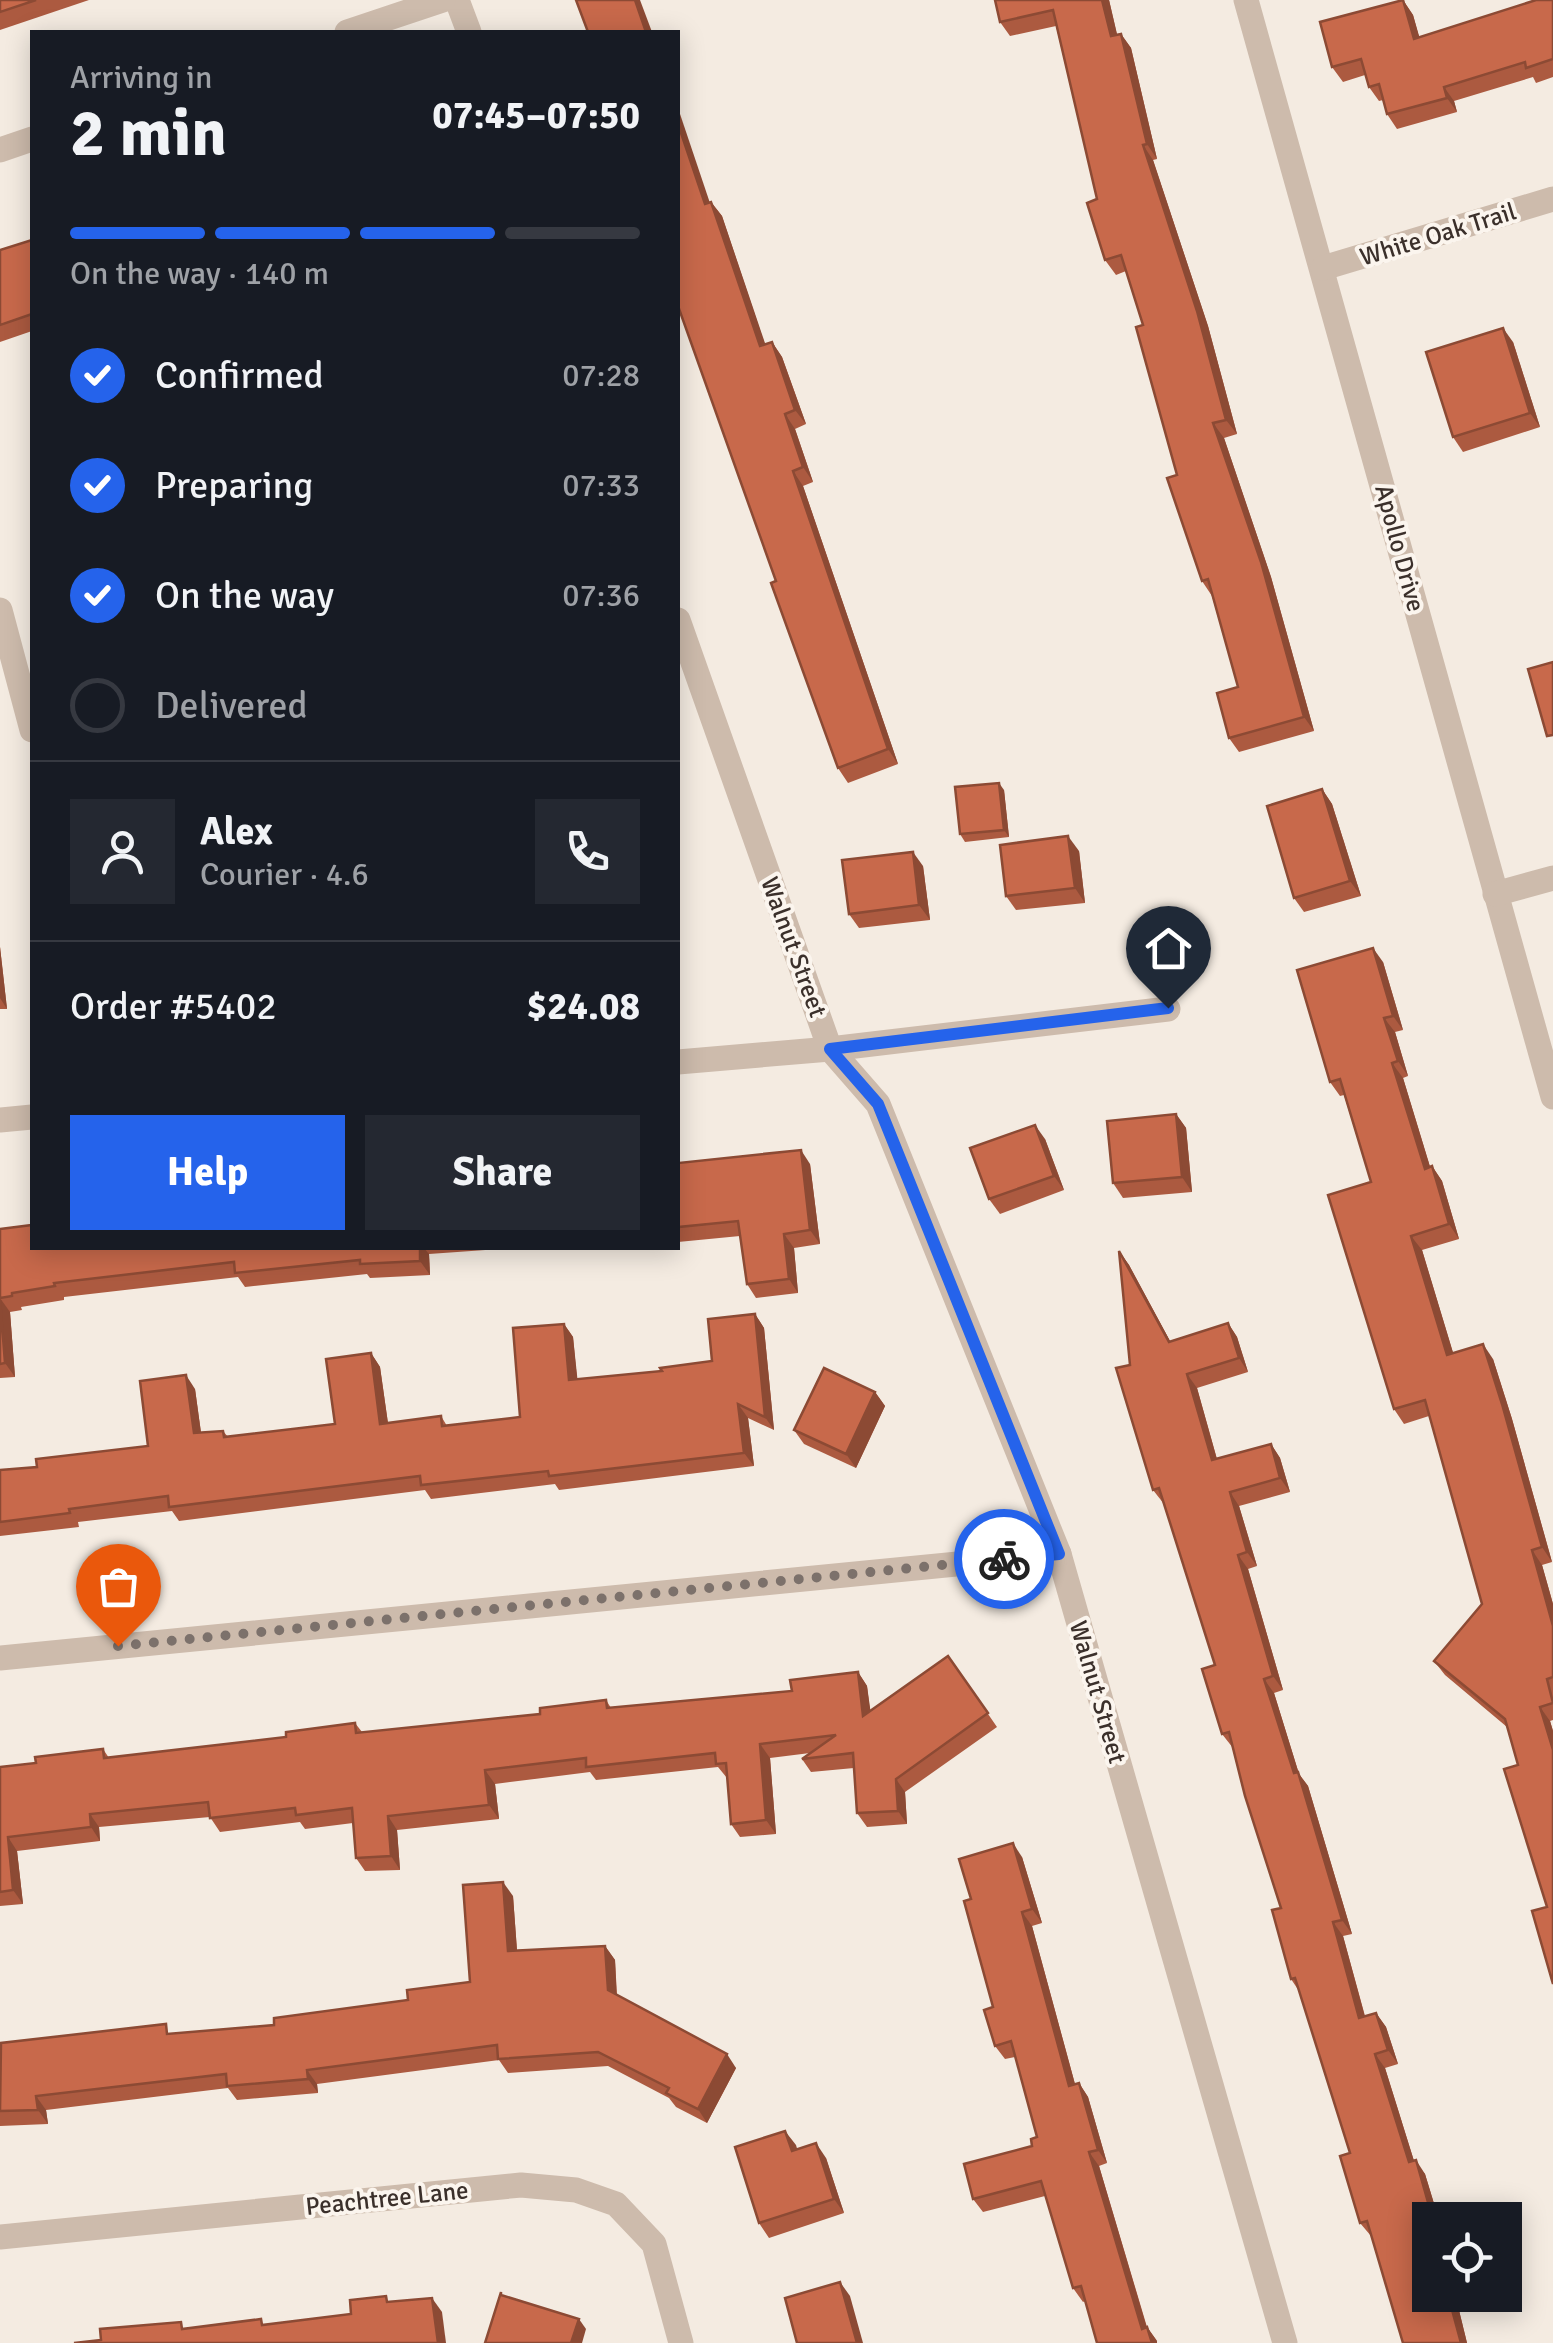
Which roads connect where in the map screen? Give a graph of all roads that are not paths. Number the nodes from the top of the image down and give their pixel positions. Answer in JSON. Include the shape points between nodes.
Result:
{"nodes":[{"id":1,"x":443,"y":0,"type":"edge"},
{"id":2,"x":457,"y":0,"type":"edge"},
{"id":3,"x":1246,"y":0,"type":"edge"},
{"id":4,"x":353,"y":30,"type":"edge"},
{"id":5,"x":468,"y":30,"type":"edge"},
{"id":6,"x":30,"y":140,"type":"edge"},
{"id":7,"x":0,"y":150,"type":"edge"},
{"id":8,"x":1553,"y":199,"type":"edge"},
{"id":9,"x":1323,"y":268,"type":"junction"},
{"id":10,"x":0,"y":610,"type":"edge"},
{"id":11,"x":680,"y":626,"type":"edge"},
{"id":12,"x":30,"y":722,"type":"edge"},
{"id":13,"x":1553,"y":878,"type":"edge"},
{"id":14,"x":1495,"y":894,"type":"junction"},
{"id":15,"x":1168,"y":1008,"type":"dead end"},
{"id":16,"x":830,"y":1049,"type":"junction"},
{"id":17,"x":680,"y":1062,"type":"edge"},
{"id":18,"x":1553,"y":1097,"type":"edge"},
{"id":19,"x":30,"y":1117,"type":"edge"},
{"id":20,"x":0,"y":1120,"type":"edge"},
{"id":21,"x":1059,"y":1554,"type":"junction"},
{"id":22,"x":0,"y":1658,"type":"edge"},
{"id":23,"x":0,"y":2236,"type":"edge"},
{"id":24,"x":681,"y":2343,"type":"edge"},
{"id":25,"x":1285,"y":2343,"type":"edge"}],
"edges":[{"from":1,"to":4,"type":"street"},
{"from":2,"to":5,"type":"street"},
{"from":3,"to":9,"type":"street","name":"Apollo Drive"},
{"from":6,"to":7,"type":"street"},
{"from":8,"to":9,"type":"street","name":"White Oak Trail"},
{"from":9,"to":14,"type":"street","name":"Apollo Drive"},
{"from":10,"to":12,"type":"street"},
{"from":11,"to":16,"type":"street","name":"Walnut Street"},
{"from":13,"to":14,"type":"street"},
{"from":14,"to":18,"type":"street","name":"Apollo Drive"},
{"from":15,"to":16,"type":"street"},
{"from":16,"to":17,"type":"street"},
{"from":16,"to":21,"type":"street","name":"Walnut Street","via":[[878,1104]]},
{"from":19,"to":20,"type":"street"},
{"from":21,"to":22,"type":"street"},
{"from":21,"to":25,"type":"street","name":"Walnut Street"},
{"from":23,"to":24,"type":"street","name":"Peachtree Lane","via":[[521,2185],[576,2190],[616,2204],[654,2244]]}]}
